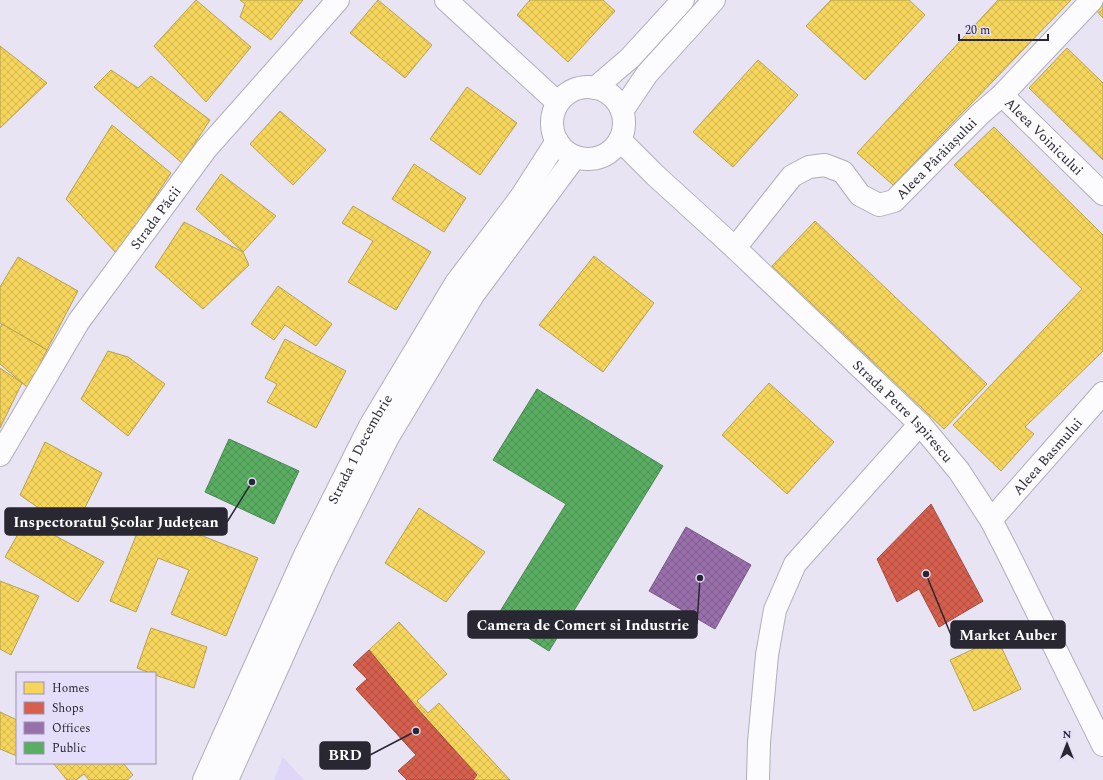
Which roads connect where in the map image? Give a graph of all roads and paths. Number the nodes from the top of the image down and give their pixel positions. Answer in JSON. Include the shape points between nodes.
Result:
{"nodes":[{"id":1,"x":338,"y":0,"type":"edge"},
{"id":2,"x":446,"y":0,"type":"edge"},
{"id":3,"x":683,"y":0,"type":"edge"},
{"id":4,"x":714,"y":0,"type":"edge"},
{"id":5,"x":1092,"y":0,"type":"edge"},
{"id":6,"x":595,"y":88,"type":"junction"},
{"id":7,"x":1002,"y":95,"type":"junction"},
{"id":8,"x":558,"y":103,"type":"junction"},
{"id":9,"x":622,"y":111,"type":"junction"},
{"id":10,"x":620,"y":140,"type":"junction"},
{"id":11,"x":556,"y":142,"type":"junction"},
{"id":12,"x":575,"y":157,"type":"junction"},
{"id":13,"x":1103,"y":194,"type":"edge"},
{"id":14,"x":735,"y":248,"type":"junction"},
{"id":15,"x":1103,"y":393,"type":"edge"},
{"id":16,"x":920,"y":424,"type":"junction"},
{"id":17,"x":0,"y":455,"type":"edge"},
{"id":18,"x":991,"y":520,"type":"junction"},
{"id":19,"x":1103,"y":745,"type":"edge"},
{"id":20,"x":204,"y":780,"type":"edge"},
{"id":21,"x":227,"y":780,"type":"edge"},
{"id":22,"x":758,"y":780,"type":"edge"}],
"edges":[{"from":1,"to":17,"type":"street","name":"Strada Păcii","via":[[206,149],[78,321]]},
{"from":2,"to":8,"type":"street"},
{"from":3,"to":6,"type":"street","via":[[630,58]]},
{"from":4,"to":9,"type":"street","via":[[647,74]]},
{"from":5,"to":7,"type":"street","name":"Aleea Pârâiașului"},
{"from":6,"to":8,"type":"street","via":[[584,87],[574,90]]},
{"from":6,"to":9,"type":"street","via":[[616,100]]},
{"from":7,"to":13,"type":"street","name":"Aleea Voinicului"},
{"from":7,"to":14,"type":"street","name":"Aleea Pârâiașului","via":[[894,201],[879,205],[860,195],[842,172],[825,165],[809,167],[792,176]]},
{"from":8,"to":11,"type":"street","via":[[551,122]]},
{"from":9,"to":10,"type":"street","via":[[624,121]]},
{"from":10,"to":12,"type":"street","via":[[614,149],[605,155],[585,159]]},
{"from":10,"to":14,"type":"street","name":"Strada Petre Ispirescu"},
{"from":11,"to":12,"type":"street","via":[[564,151]]},
{"from":11,"to":20,"type":"street","name":"Strada 1 Decembrie","via":[[521,197],[456,283],[370,426],[306,555]]},
{"from":12,"to":21,"type":"street","name":"Strada 1 Decembrie","via":[[473,295],[388,437],[324,564]]},
{"from":14,"to":16,"type":"street","name":"Strada Petre Ispirescu"},
{"from":15,"to":18,"type":"street","name":"Aleea Basmului"},
{"from":16,"to":18,"type":"street","name":"Strada Petre Ispirescu","via":[[958,471]]},
{"from":16,"to":22,"type":"street","via":[[792,570],[775,610],[767,655]]},
{"from":18,"to":19,"type":"street","name":"Strada Petre Ispirescu"}]}
